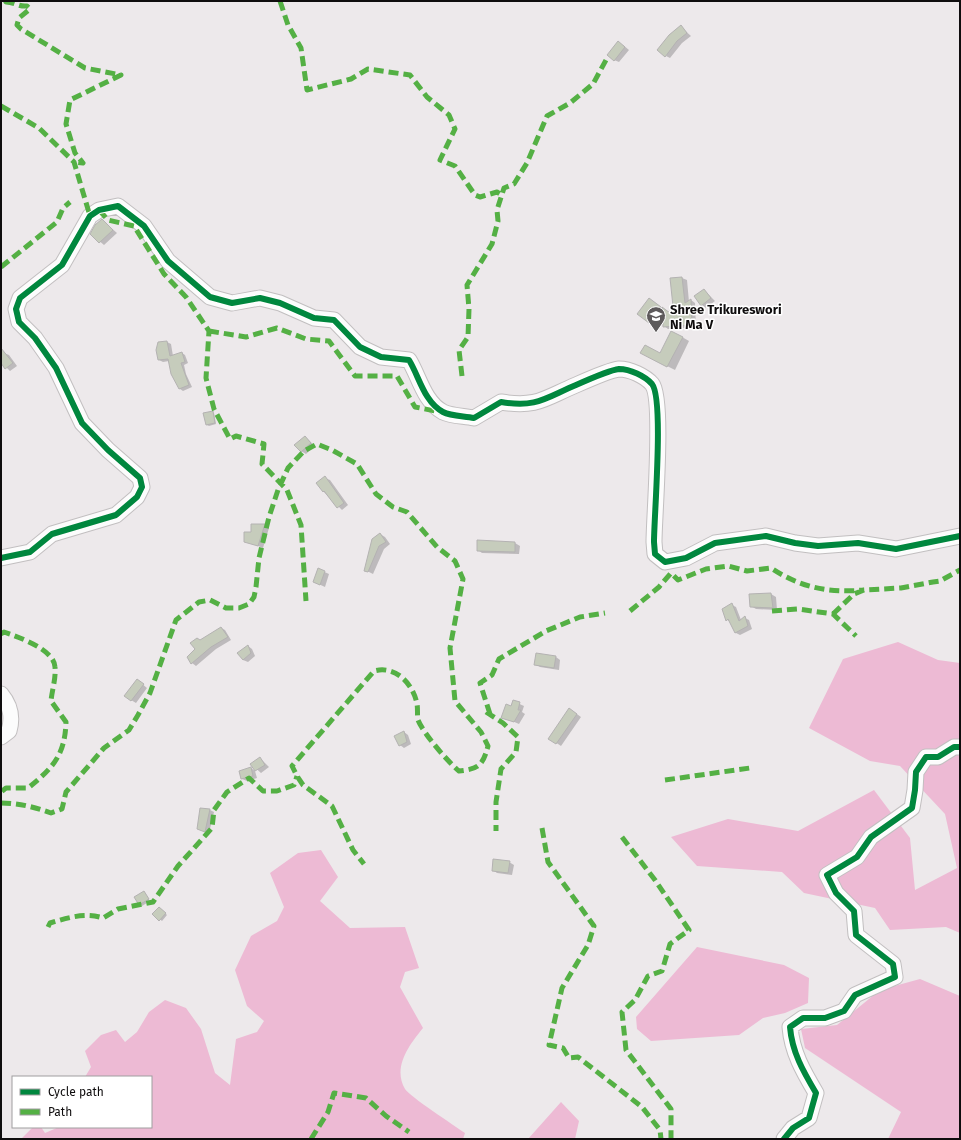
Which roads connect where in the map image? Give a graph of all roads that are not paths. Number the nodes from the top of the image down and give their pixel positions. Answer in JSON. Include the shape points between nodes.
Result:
{"nodes":[{"id":1,"x":960,"y":536,"type":"edge"},
{"id":2,"x":1,"y":558,"type":"edge"},
{"id":3,"x":1,"y":694,"type":"edge"},
{"id":4,"x":1,"y":737,"type":"edge"},
{"id":5,"x":960,"y":747,"type":"edge"},
{"id":6,"x":784,"y":1139,"type":"edge"}],
"edges":[{"from":1,"to":2,"type":"street","via":[[896,549],[858,543],[818,546],[766,536],[715,544],[686,558],[665,562],[655,554],[654,542],[658,455],[657,403],[652,384],[638,373],[619,369],[576,385],[539,403],[501,402],[474,418],[442,412],[424,395],[416,371],[409,360],[381,356],[360,347],[334,320],[314,318],[280,303],[260,298],[232,303],[210,296],[168,261],[144,226],[118,206],[99,210],[90,216],[62,265],[20,298],[16,309],[19,322],[56,368],[82,423],[140,478],[142,487],[137,497],[116,515],[52,534],[30,552]]},
{"from":3,"to":4,"type":"street","via":[[7,702],[12,720],[9,731]]},
{"from":5,"to":6,"type":"street","via":[[954,747],[938,757],[926,757],[916,772],[912,808],[871,837],[857,857],[828,875],[836,893],[854,911],[856,935],[893,964],[895,977],[855,995],[844,1011],[825,1018],[803,1018],[790,1027],[791,1043],[801,1068],[816,1092],[809,1118],[793,1128]]}]}
